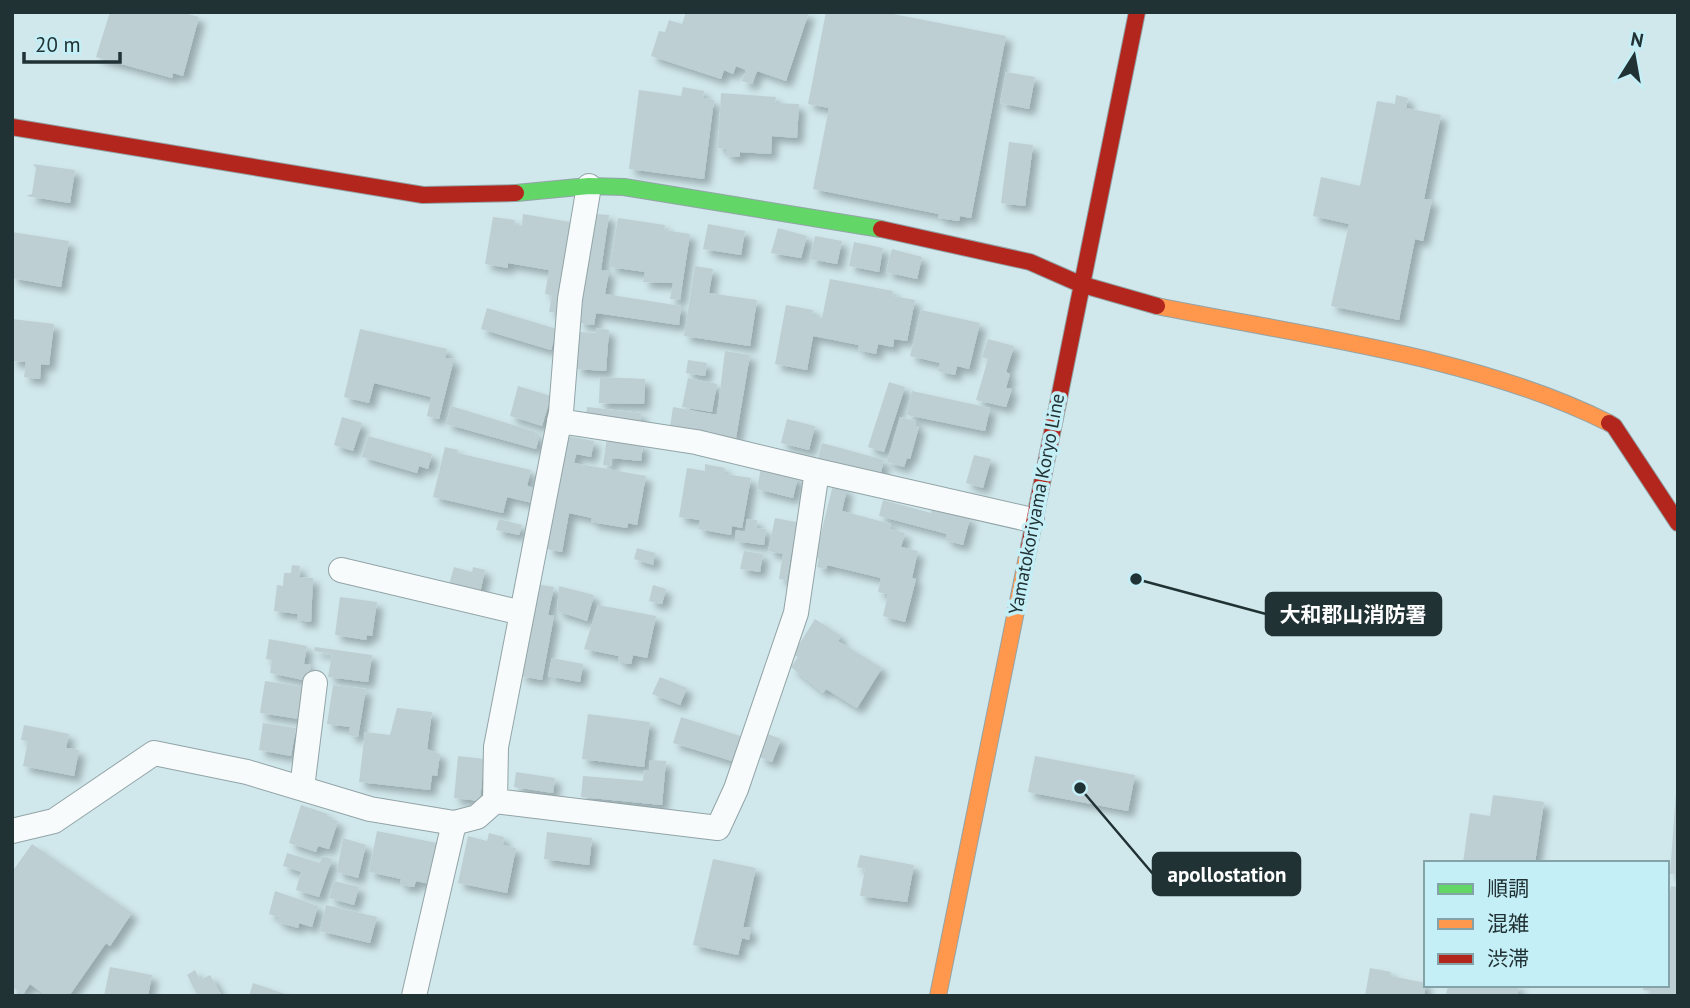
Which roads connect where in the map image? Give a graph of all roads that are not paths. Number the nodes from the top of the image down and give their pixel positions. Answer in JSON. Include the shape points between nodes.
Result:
{"nodes":[{"id":1,"x":1137,"y":12,"type":"edge"},
{"id":2,"x":12,"y":127,"type":"edge"},
{"id":3,"x":589,"y":186,"type":"junction"},
{"id":4,"x":1080,"y":284,"type":"junction"},
{"id":5,"x":559,"y":421,"type":"junction"},
{"id":6,"x":817,"y":471,"type":"junction"},
{"id":7,"x":1032,"y":520,"type":"junction"},
{"id":8,"x":1678,"y":523,"type":"edge"},
{"id":9,"x":341,"y":570,"type":"dead end"},
{"id":10,"x":522,"y":613,"type":"junction"},
{"id":11,"x":315,"y":683,"type":"dead end"},
{"id":12,"x":302,"y":788,"type":"junction"},
{"id":13,"x":495,"y":801,"type":"junction"},
{"id":14,"x":454,"y":823,"type":"junction"},
{"id":15,"x":12,"y":831,"type":"edge"},
{"id":16,"x":414,"y":996,"type":"edge"},
{"id":17,"x":938,"y":996,"type":"edge"}],
"edges":[{"from":1,"to":4,"type":"street","name":"Yamatokoriyama Koryo Line"},
{"from":2,"to":3,"type":"street","via":[[423,195],[537,193]]},
{"from":3,"to":4,"type":"street","via":[[624,187],[867,226],[1030,262]]},
{"from":3,"to":5,"type":"street","via":[[570,299]]},
{"from":4,"to":7,"type":"street","name":"Yamatokoriyama Koryo Line"},
{"from":4,"to":8,"type":"street","via":[[1165,309],[1429,361],[1564,401],[1614,426]]},
{"from":5,"to":6,"type":"street","via":[[696,442]]},
{"from":5,"to":10,"type":"street"},
{"from":6,"to":7,"type":"street"},
{"from":6,"to":13,"type":"street","via":[[796,613],[736,789],[718,828]]},
{"from":7,"to":17,"type":"street","name":"Yamatokoriyama Koryo Line"},
{"from":9,"to":10,"type":"street"},
{"from":10,"to":13,"type":"street","via":[[496,747]]},
{"from":11,"to":12,"type":"street"},
{"from":12,"to":14,"type":"street","via":[[370,809]]},
{"from":12,"to":15,"type":"street","via":[[154,753],[54,821]]},
{"from":13,"to":14,"type":"street","via":[[477,817]]},
{"from":14,"to":16,"type":"street"}]}
